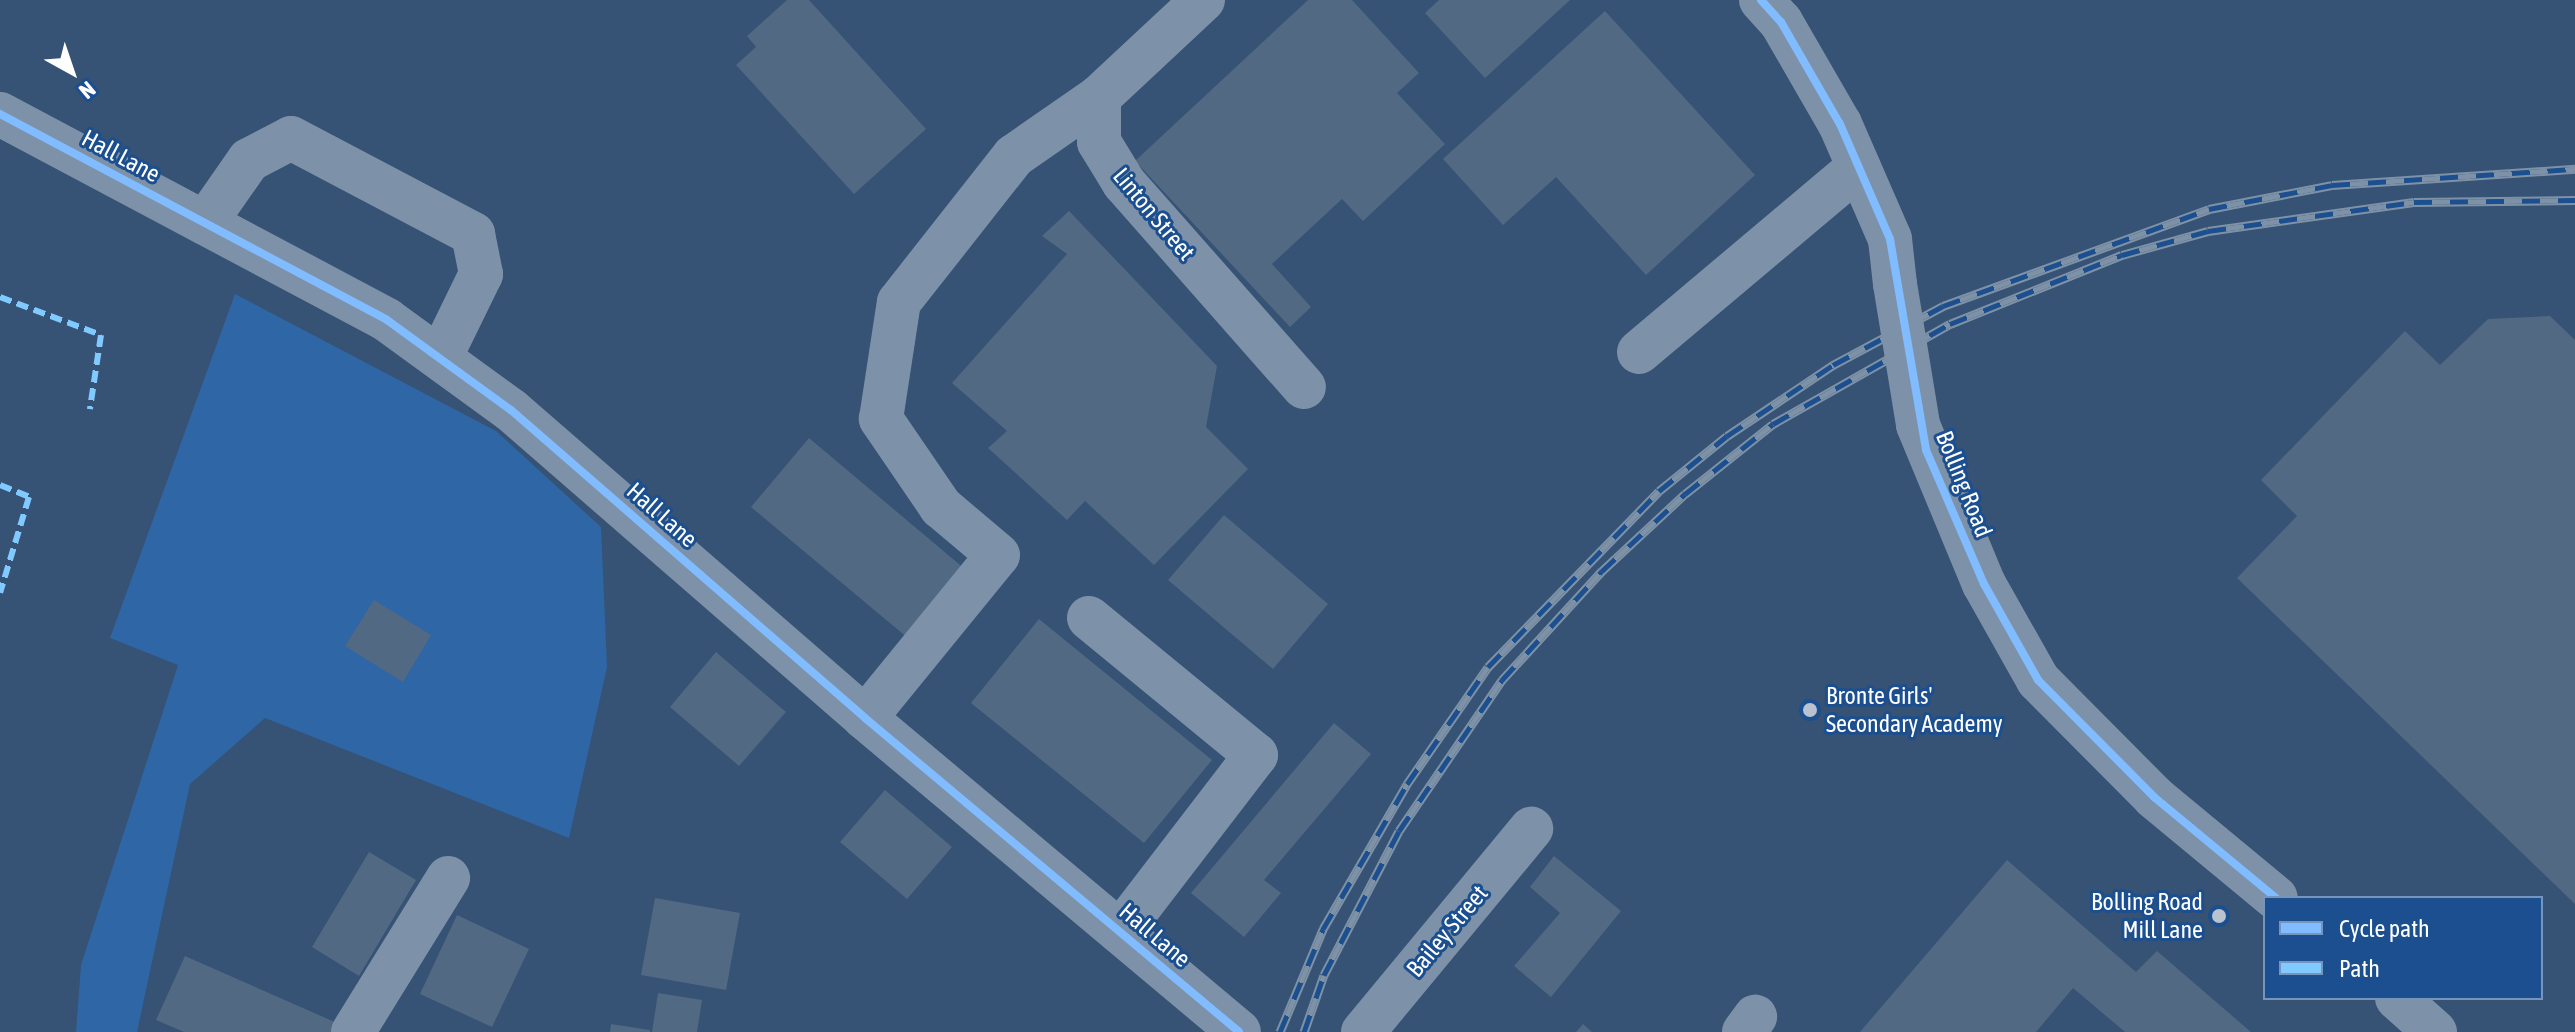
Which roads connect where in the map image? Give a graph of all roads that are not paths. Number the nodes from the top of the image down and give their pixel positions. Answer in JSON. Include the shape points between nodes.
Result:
{"nodes":[{"id":1,"x":1203,"y":0,"type":"edge"},
{"id":2,"x":1761,"y":0,"type":"edge"},
{"id":3,"x":1099,"y":97,"type":"junction"},
{"id":4,"x":0,"y":114,"type":"edge"},
{"id":5,"x":1859,"y":167,"type":"junction"},
{"id":6,"x":205,"y":223,"type":"junction"},
{"id":7,"x":1639,"y":352,"type":"dead end"},
{"id":8,"x":440,"y":358,"type":"junction"},
{"id":9,"x":1304,"y":387,"type":"dead end"},
{"id":10,"x":1089,"y":618,"type":"dead end"},
{"id":11,"x":865,"y":718,"type":"junction"},
{"id":12,"x":1531,"y":829,"type":"dead end"},
{"id":13,"x":448,"y":878,"type":"dead end"},
{"id":14,"x":2274,"y":896,"type":"edge"},
{"id":15,"x":1120,"y":932,"type":"junction"},
{"id":16,"x":2399,"y":1000,"type":"edge"},
{"id":17,"x":1234,"y":1028,"type":"edge"},
{"id":18,"x":353,"y":1032,"type":"edge"},
{"id":19,"x":1363,"y":1032,"type":"edge"},
{"id":20,"x":2435,"y":1032,"type":"edge"}],
"edges":[{"from":1,"to":3,"type":"street"},
{"from":2,"to":5,"type":"street","name":"Bolling Road","via":[[1788,35]]},
{"from":3,"to":9,"type":"street","name":"Linton Street","via":[[1099,142],[1124,183]]},
{"from":3,"to":11,"type":"street","via":[[1014,156],[899,302],[881,419],[941,507],[998,555]]},
{"from":4,"to":6,"type":"street","name":"Hall Lane"},
{"from":5,"to":7,"type":"street"},
{"from":5,"to":14,"type":"street","name":"Bolling Road","bridge":true,"via":[[1890,239],[1918,425],[1984,584],[2038,680],[2154,797]]},
{"from":6,"to":8,"type":"street","name":"Hall Lane","via":[[387,320]]},
{"from":6,"to":8,"type":"street","via":[[249,160],[291,138],[473,234],[481,274]]},
{"from":8,"to":11,"type":"street","name":"Hall Lane","via":[[511,410]]},
{"from":10,"to":15,"type":"street","via":[[1256,755]]},
{"from":11,"to":15,"type":"street","name":"Hall Lane"},
{"from":12,"to":19,"type":"street","name":"Bailey Street"},
{"from":13,"to":18,"type":"street"},
{"from":15,"to":17,"type":"street","name":"Hall Lane"},
{"from":16,"to":20,"type":"street"}]}
